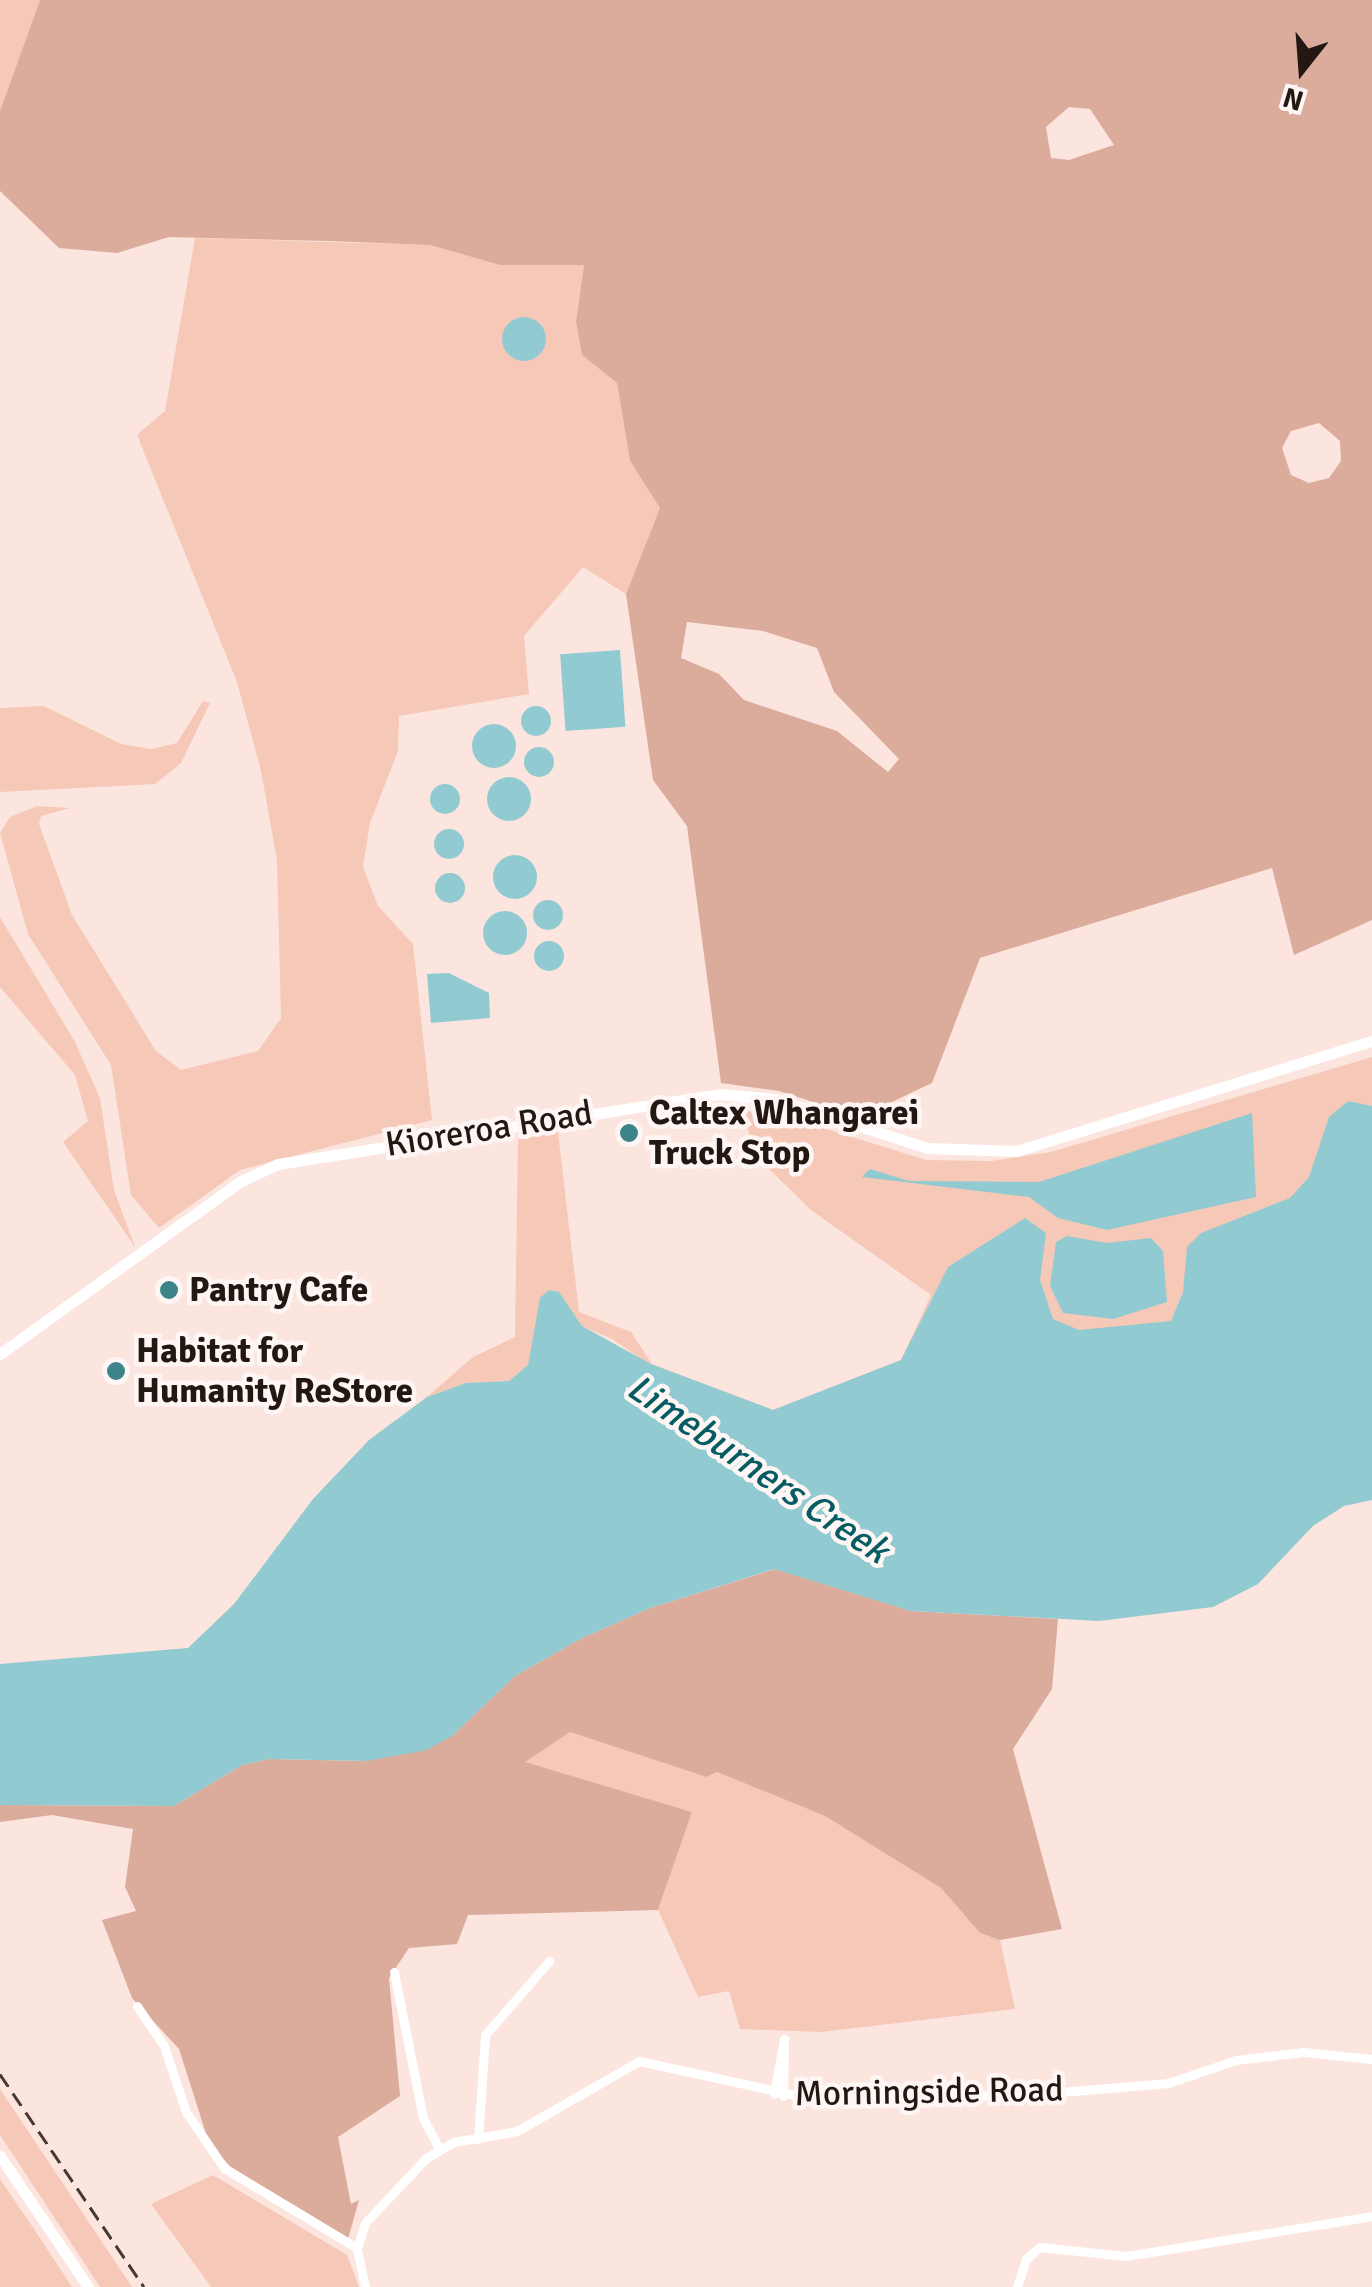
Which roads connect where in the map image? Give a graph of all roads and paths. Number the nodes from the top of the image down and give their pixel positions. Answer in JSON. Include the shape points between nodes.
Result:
{"nodes":[{"id":1,"x":1372,"y":1042,"type":"edge"},
{"id":2,"x":0,"y":1354,"type":"edge"},
{"id":3,"x":549,"y":1960,"type":"dead end"},
{"id":4,"x":394,"y":1972,"type":"dead end"},
{"id":5,"x":137,"y":2006,"type":"dead end"},
{"id":6,"x":1372,"y":2059,"type":"edge"},
{"id":7,"x":779,"y":2095,"type":"junction"},
{"id":8,"x":478,"y":2139,"type":"junction"},
{"id":9,"x":439,"y":2148,"type":"junction"},
{"id":10,"x":0,"y":2156,"type":"edge"},
{"id":11,"x":1372,"y":2216,"type":"edge"},
{"id":12,"x":358,"y":2248,"type":"junction"},
{"id":13,"x":88,"y":2287,"type":"edge"},
{"id":14,"x":365,"y":2287,"type":"edge"},
{"id":15,"x":1017,"y":2287,"type":"edge"}],
"edges":[{"from":1,"to":2,"type":"main road","name":"Kioreroa Road","via":[[1016,1150],[928,1148],[776,1099],[719,1094],[278,1164],[241,1182]]},
{"from":3,"to":8,"type":"street","via":[[485,2035]]},
{"from":4,"to":9,"type":"street","via":[[423,2118]]},
{"from":5,"to":12,"type":"street","via":[[164,2046],[186,2112],[224,2168]]},
{"from":6,"to":7,"type":"street","name":"Morningside Road","via":[[1304,2052],[1236,2060],[1182,2081],[1026,2094]]},
{"from":7,"to":7,"type":"street","via":[[784,2039]]},
{"from":7,"to":8,"type":"street","name":"Morningside Road","via":[[647,2059],[611,2073],[517,2131]]},
{"from":8,"to":9,"type":"street","name":"Morningside Road"},
{"from":9,"to":12,"type":"street","via":[[374,2210]]},
{"from":10,"to":13,"type":"main road"},
{"from":11,"to":15,"type":"street","via":[[1126,2256],[1040,2248],[1026,2259]]},
{"from":12,"to":14,"type":"street"}]}
